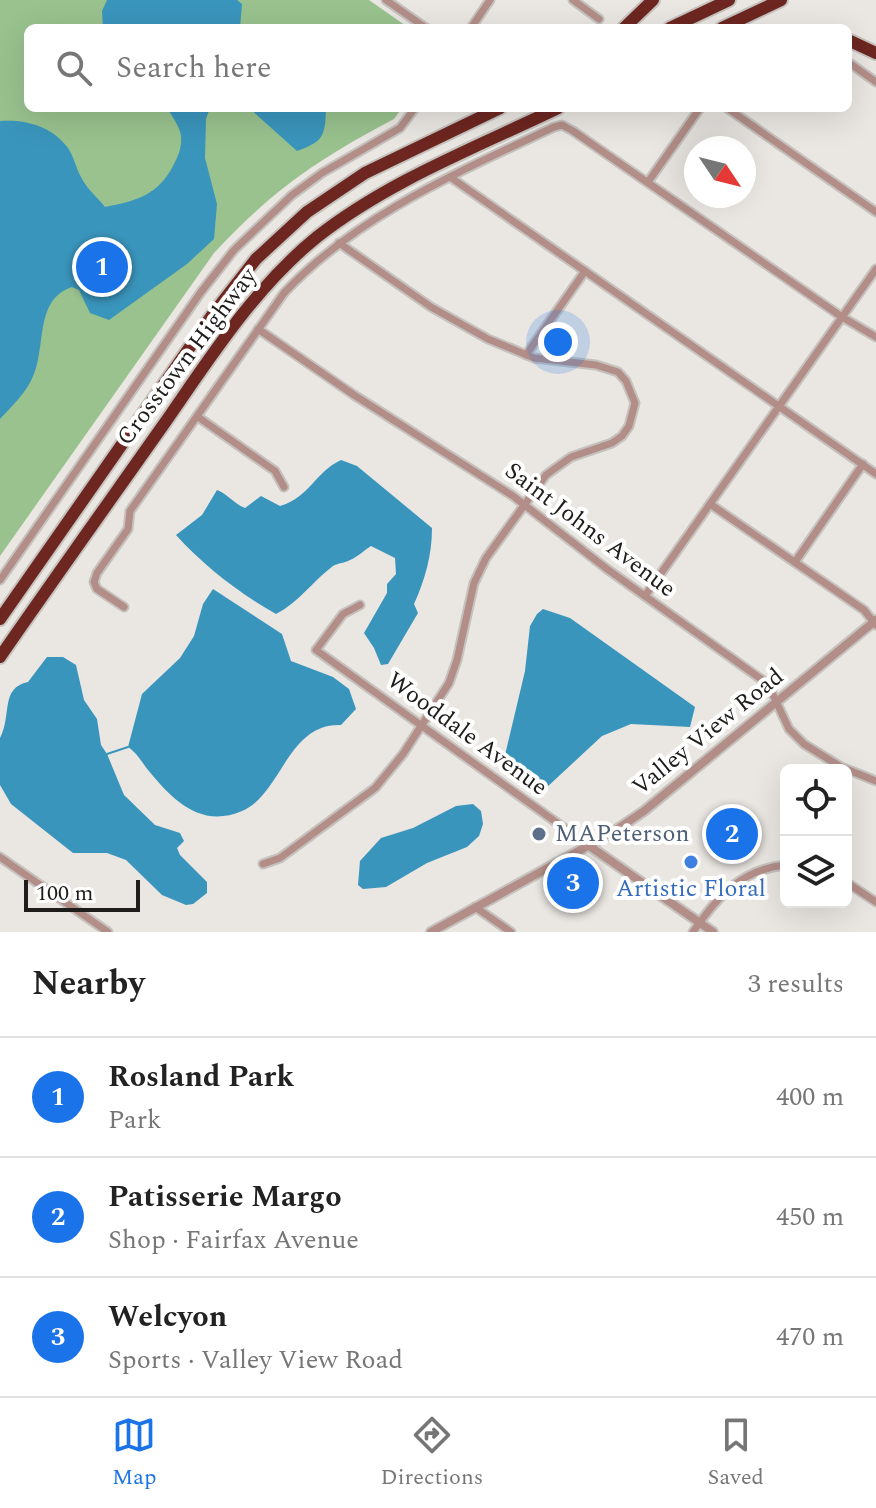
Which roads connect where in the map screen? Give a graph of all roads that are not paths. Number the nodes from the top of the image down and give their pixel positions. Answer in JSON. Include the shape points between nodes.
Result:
{"nodes":[{"id":1,"x":386,"y":0,"type":"edge"},
{"id":2,"x":490,"y":0,"type":"edge"},
{"id":3,"x":573,"y":0,"type":"edge"},
{"id":4,"x":653,"y":0,"type":"edge"},
{"id":5,"x":729,"y":0,"type":"edge"},
{"id":6,"x":781,"y":0,"type":"edge"},
{"id":7,"x":599,"y":19,"type":"dead end"},
{"id":8,"x":420,"y":24,"type":"edge"},
{"id":9,"x":474,"y":24,"type":"edge"},
{"id":10,"x":628,"y":24,"type":"edge"},
{"id":11,"x":678,"y":24,"type":"edge"},
{"id":12,"x":730,"y":24,"type":"edge"},
{"id":13,"x":852,"y":42,"type":"edge"},
{"id":14,"x":876,"y":53,"type":"edge"},
{"id":15,"x":852,"y":65,"type":"edge"},
{"id":16,"x":876,"y":82,"type":"edge"},
{"id":17,"x":412,"y":112,"type":"edge"},
{"id":18,"x":480,"y":112,"type":"edge"},
{"id":19,"x":492,"y":112,"type":"edge"},
{"id":20,"x":550,"y":112,"type":"edge"},
{"id":21,"x":697,"y":112,"type":"edge"},
{"id":22,"x":733,"y":112,"type":"edge"},
{"id":23,"x":431,"y":141,"type":"junction"},
{"id":24,"x":450,"y":177,"type":"junction"},
{"id":25,"x":648,"y":182,"type":"junction"},
{"id":26,"x":876,"y":212,"type":"edge"},
{"id":27,"x":339,"y":243,"type":"junction"},
{"id":28,"x":876,"y":269,"type":"edge"},
{"id":29,"x":585,"y":271,"type":"junction"},
{"id":30,"x":842,"y":317,"type":"junction"},
{"id":31,"x":258,"y":329,"type":"junction"},
{"id":32,"x":876,"y":337,"type":"edge"},
{"id":33,"x":526,"y":355,"type":"junction"},
{"id":34,"x":779,"y":406,"type":"junction"},
{"id":35,"x":198,"y":417,"type":"junction"},
{"id":36,"x":863,"y":464,"type":"junction"},
{"id":37,"x":875,"y":471,"type":"edge"},
{"id":38,"x":284,"y":487,"type":"dead end"},
{"id":39,"x":523,"y":504,"type":"junction"},
{"id":40,"x":710,"y":504,"type":"junction"},
{"id":41,"x":795,"y":562,"type":"junction"},
{"id":42,"x":28,"y":579,"type":"junction"},
{"id":43,"x":0,"y":580,"type":"edge"},
{"id":44,"x":44,"y":594,"type":"junction"},
{"id":45,"x":645,"y":596,"type":"junction"},
{"id":46,"x":360,"y":605,"type":"dead end"},
{"id":47,"x":124,"y":607,"type":"dead end"},
{"id":48,"x":0,"y":611,"type":"edge"},
{"id":49,"x":0,"y":619,"type":"edge"},
{"id":50,"x":875,"y":622,"type":"edge"},
{"id":51,"x":0,"y":657,"type":"edge"},
{"id":52,"x":0,"y":668,"type":"edge"},
{"id":53,"x":777,"y":703,"type":"junction"},
{"id":54,"x":423,"y":726,"type":"junction"},
{"id":55,"x":876,"y":781,"type":"edge"},
{"id":56,"x":588,"y":845,"type":"junction"},
{"id":57,"x":0,"y":857,"type":"edge"},
{"id":58,"x":263,"y":864,"type":"dead end"},
{"id":59,"x":780,"y":866,"type":"edge"},
{"id":60,"x":852,"y":886,"type":"edge"},
{"id":61,"x":876,"y":902,"type":"edge"},
{"id":62,"x":475,"y":907,"type":"junction"},
{"id":63,"x":700,"y":923,"type":"junction"},
{"id":64,"x":108,"y":932,"type":"edge"},
{"id":65,"x":431,"y":932,"type":"edge"},
{"id":66,"x":511,"y":932,"type":"edge"},
{"id":67,"x":693,"y":932,"type":"edge"},
{"id":68,"x":713,"y":932,"type":"edge"}],
"edges":[{"from":1,"to":8,"type":"street"},
{"from":2,"to":9,"type":"street"},
{"from":3,"to":7,"type":"street"},
{"from":4,"to":10,"type":"highway"},
{"from":5,"to":11,"type":"highway"},
{"from":6,"to":12,"type":"highway"},
{"from":13,"to":14,"type":"highway"},
{"from":15,"to":16,"type":"street"},
{"from":17,"to":43,"type":"street","via":[[400,128],[292,195],[234,250]]},
{"from":18,"to":23,"type":"highway"},
{"from":19,"to":23,"type":"highway","name":"Crosstown Highway"},
{"from":20,"to":44,"type":"highway","name":"Crosstown Highway","via":[[389,190],[302,250],[253,300]]},
{"from":21,"to":25,"type":"street"},
{"from":22,"to":26,"type":"street"},
{"from":23,"to":42,"type":"highway","name":"Crosstown Highway","via":[[334,192],[256,259]]},
{"from":24,"to":25,"type":"street","via":[[562,125]]},
{"from":24,"to":27,"type":"street"},
{"from":24,"to":29,"type":"street"},
{"from":25,"to":30,"type":"street"},
{"from":27,"to":31,"type":"street","via":[[284,293]]},
{"from":27,"to":33,"type":"street","via":[[459,324]]},
{"from":28,"to":30,"type":"street"},
{"from":29,"to":33,"type":"street"},
{"from":29,"to":34,"type":"street"},
{"from":30,"to":32,"type":"street"},
{"from":30,"to":34,"type":"street"},
{"from":31,"to":35,"type":"street"},
{"from":31,"to":39,"type":"street","name":"Saint Johns Avenue"},
{"from":33,"to":39,"type":"street","via":[[607,367],[626,381],[635,403],[622,436],[558,465]]},
{"from":34,"to":36,"type":"street"},
{"from":34,"to":40,"type":"street"},
{"from":35,"to":38,"type":"street","via":[[275,471]]},
{"from":35,"to":47,"type":"street","via":[[130,511],[128,529],[97,573],[97,589]]},
{"from":36,"to":37,"type":"street"},
{"from":36,"to":41,"type":"street"},
{"from":39,"to":45,"type":"street","name":"Saint Johns Avenue"},
{"from":39,"to":54,"type":"street","via":[[479,570],[449,683]]},
{"from":40,"to":41,"type":"street"},
{"from":40,"to":45,"type":"street"},
{"from":41,"to":50,"type":"street"},
{"from":42,"to":48,"type":"highway"},
{"from":42,"to":49,"type":"highway","name":"Crosstown Highway"},
{"from":44,"to":51,"type":"highway","name":"Crosstown Highway"},
{"from":44,"to":52,"type":"highway"},
{"from":45,"to":53,"type":"street","name":"Saint Johns Avenue","via":[[768,684]]},
{"from":46,"to":54,"type":"street","name":"Wooddale Avenue","via":[[343,614],[316,650]]},
{"from":50,"to":53,"type":"street","name":"Valley View Road"},
{"from":53,"to":55,"type":"street","name":"Saint Johns Avenue","via":[[789,729],[804,744]]},
{"from":53,"to":56,"type":"street","name":"Valley View Road","via":[[644,811]]},
{"from":54,"to":56,"type":"street","name":"Wooddale Avenue"},
{"from":54,"to":58,"type":"street","via":[[375,788],[280,858]]},
{"from":56,"to":62,"type":"street","name":"Valley View Road"},
{"from":56,"to":63,"type":"street","name":"Wooddale Avenue"},
{"from":57,"to":64,"type":"street"},
{"from":59,"to":63,"type":"street","via":[[734,883]]},
{"from":60,"to":61,"type":"street"},
{"from":62,"to":65,"type":"street","name":"Valley View Road"},
{"from":62,"to":66,"type":"street"},
{"from":63,"to":67,"type":"street"},
{"from":63,"to":68,"type":"street","name":"Wooddale Avenue"}]}
